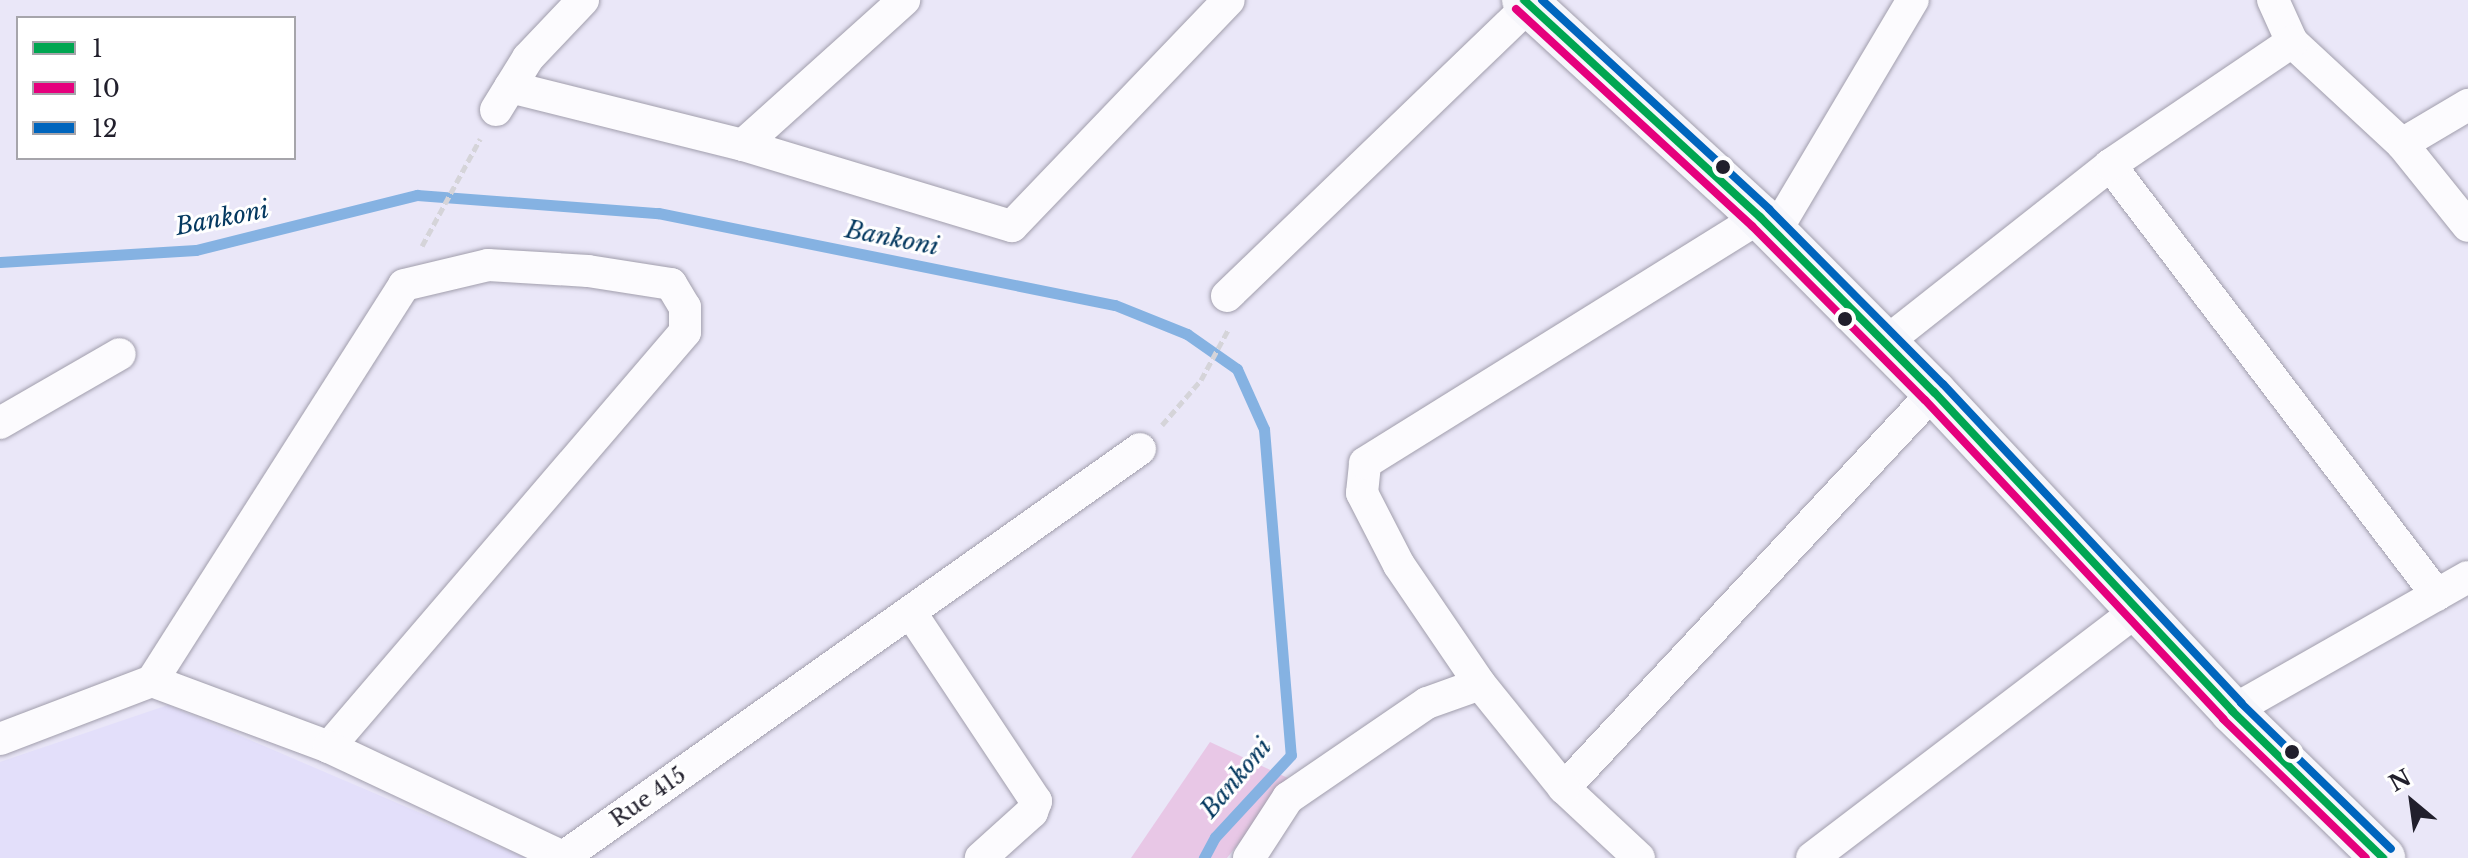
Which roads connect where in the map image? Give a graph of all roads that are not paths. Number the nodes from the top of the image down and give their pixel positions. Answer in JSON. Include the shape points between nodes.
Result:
{"nodes":[{"id":1,"x":583,"y":0,"type":"edge"},
{"id":2,"x":904,"y":0,"type":"edge"},
{"id":3,"x":1229,"y":0,"type":"edge"},
{"id":4,"x":1913,"y":0,"type":"edge"},
{"id":5,"x":2273,"y":0,"type":"edge"},
{"id":6,"x":1526,"y":2,"type":"edge"},
{"id":7,"x":2292,"y":42,"type":"junction"},
{"id":8,"x":2468,"y":105,"type":"edge"},
{"id":9,"x":2402,"y":144,"type":"junction"},
{"id":10,"x":743,"y":145,"type":"junction"},
{"id":11,"x":2110,"y":165,"type":"junction"},
{"id":12,"x":1768,"y":224,"type":"junction"},
{"id":13,"x":2468,"y":226,"type":"edge"},
{"id":14,"x":1227,"y":296,"type":"dead end"},
{"id":15,"x":1885,"y":343,"type":"junction"},
{"id":16,"x":120,"y":354,"type":"dead end"},
{"id":17,"x":1934,"y":392,"type":"junction"},
{"id":18,"x":0,"y":423,"type":"edge"},
{"id":19,"x":1140,"y":449,"type":"road end"},
{"id":20,"x":2468,"y":577,"type":"edge"},
{"id":21,"x":2437,"y":595,"type":"junction"},
{"id":22,"x":2136,"y":611,"type":"junction"},
{"id":23,"x":911,"y":613,"type":"junction"},
{"id":24,"x":152,"y":681,"type":"junction"},
{"id":25,"x":1480,"y":684,"type":"junction"},
{"id":26,"x":2232,"y":711,"type":"junction"},
{"id":27,"x":0,"y":739,"type":"edge"},
{"id":28,"x":329,"y":747,"type":"junction"},
{"id":29,"x":1564,"y":788,"type":"junction"},
{"id":30,"x":563,"y":857,"type":"edge"},
{"id":31,"x":981,"y":858,"type":"edge"},
{"id":32,"x":1249,"y":858,"type":"edge"},
{"id":33,"x":1639,"y":858,"type":"edge"},
{"id":34,"x":1812,"y":858,"type":"edge"},
{"id":35,"x":2383,"y":858,"type":"edge"}],
"edges":[{"from":1,"to":10,"type":"street","via":[[528,58],[496,110]]},
{"from":2,"to":10,"type":"street"},
{"from":3,"to":10,"type":"street","via":[[1012,226]]},
{"from":4,"to":12,"type":"street"},
{"from":5,"to":7,"type":"street"},
{"from":6,"to":12,"type":"main road"},
{"from":6,"to":14,"type":"street"},
{"from":7,"to":9,"type":"street"},
{"from":7,"to":11,"type":"street"},
{"from":8,"to":9,"type":"street"},
{"from":9,"to":13,"type":"street"},
{"from":11,"to":15,"type":"street"},
{"from":11,"to":21,"type":"street"},
{"from":12,"to":15,"type":"main road"},
{"from":12,"to":25,"type":"street","via":[[1365,463],[1362,493],[1399,565]]},
{"from":15,"to":17,"type":"main road"},
{"from":16,"to":18,"type":"street"},
{"from":17,"to":22,"type":"main road"},
{"from":17,"to":29,"type":"street"},
{"from":19,"to":23,"type":"street","name":"Rue 415"},
{"from":20,"to":21,"type":"street"},
{"from":21,"to":26,"type":"street"},
{"from":22,"to":26,"type":"main road"},
{"from":22,"to":34,"type":"street"},
{"from":23,"to":30,"type":"street","name":"Rue 415"},
{"from":23,"to":31,"type":"street","via":[[1036,801],[1032,812]]},
{"from":24,"to":27,"type":"street"},
{"from":24,"to":28,"type":"street","name":"Rue 415"},
{"from":24,"to":28,"type":"street","via":[[404,285],[488,265],[588,271],[671,284],[685,307],[685,332]]},
{"from":25,"to":29,"type":"street"},
{"from":25,"to":32,"type":"street","via":[[1427,703],[1288,798]]},
{"from":26,"to":35,"type":"main road"},
{"from":28,"to":30,"type":"street","name":"Rue 415"},
{"from":29,"to":33,"type":"street"}]}
